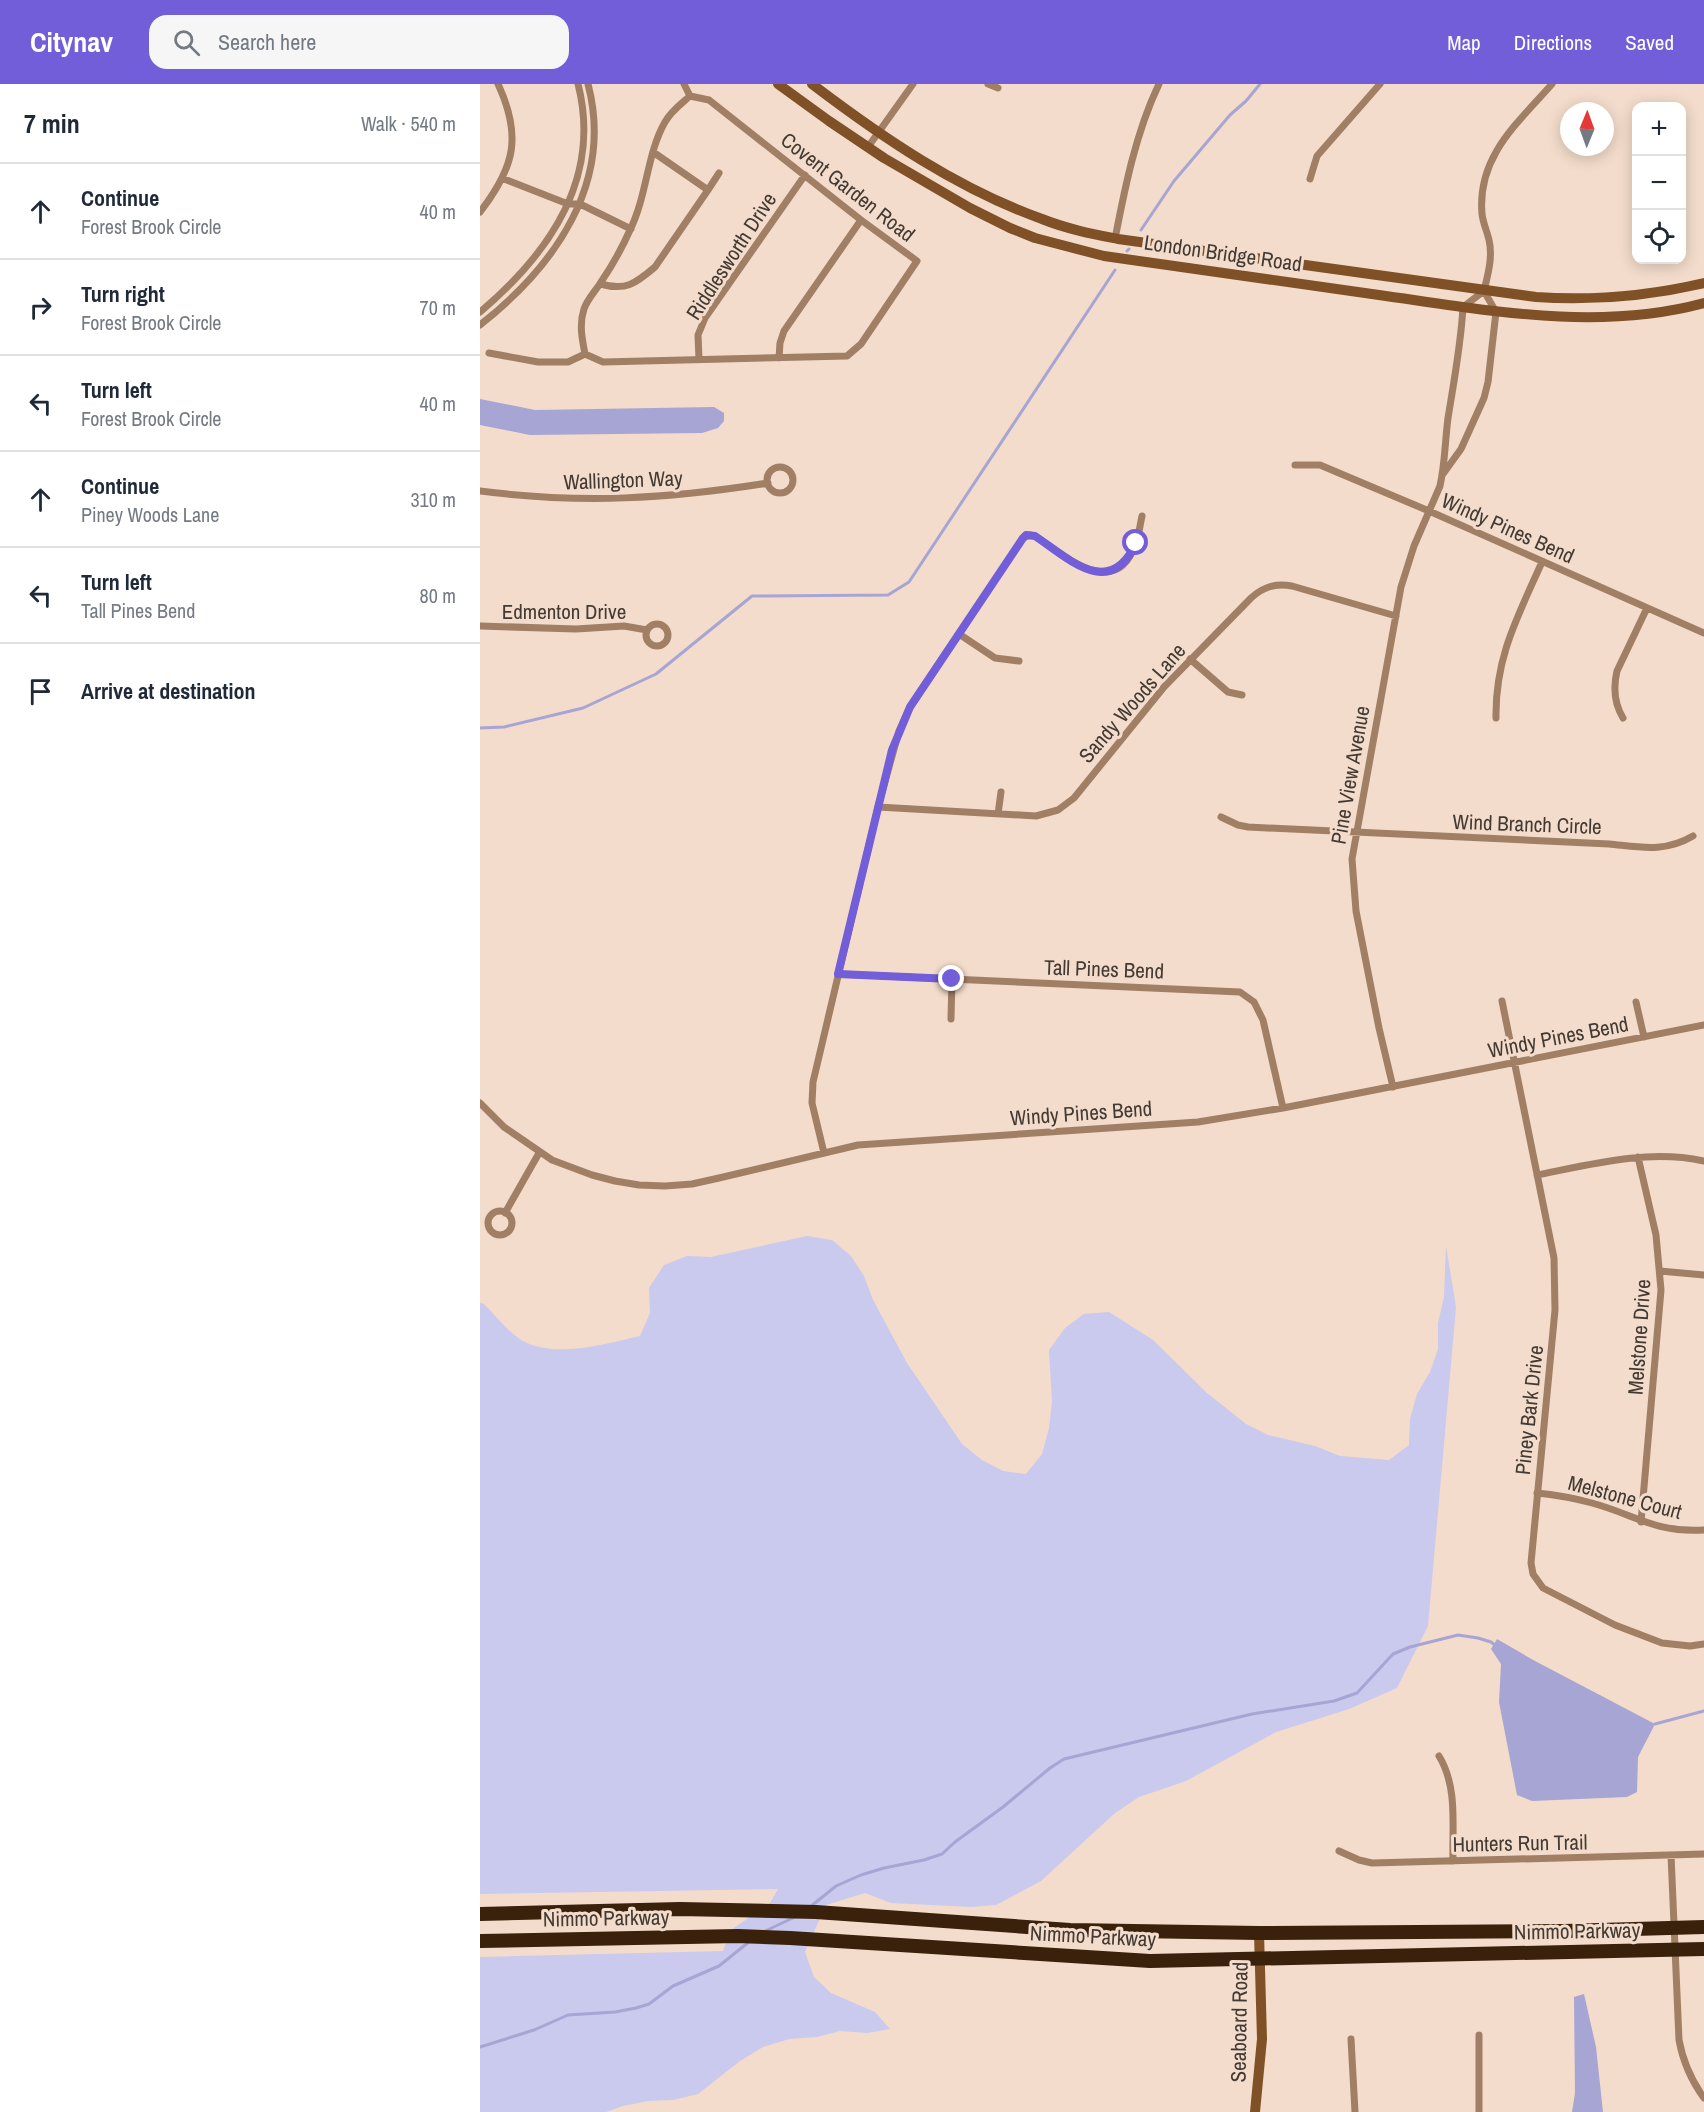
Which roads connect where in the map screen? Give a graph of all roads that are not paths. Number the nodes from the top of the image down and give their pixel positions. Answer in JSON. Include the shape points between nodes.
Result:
{"nodes":[{"id":1,"x":498,"y":84,"type":"edge"},
{"id":2,"x":578,"y":84,"type":"edge"},
{"id":3,"x":588,"y":84,"type":"edge"},
{"id":4,"x":684,"y":84,"type":"edge"},
{"id":5,"x":778,"y":84,"type":"edge"},
{"id":6,"x":812,"y":84,"type":"edge"},
{"id":7,"x":913,"y":84,"type":"edge"},
{"id":8,"x":988,"y":84,"type":"edge"},
{"id":9,"x":1159,"y":84,"type":"edge"},
{"id":10,"x":1380,"y":84,"type":"edge"},
{"id":11,"x":1552,"y":84,"type":"edge"},
{"id":12,"x":998,"y":88,"type":"dead end"},
{"id":13,"x":690,"y":96,"type":"junction"},
{"id":14,"x":877,"y":132,"type":"junction"},
{"id":15,"x":868,"y":147,"type":"junction"},
{"id":16,"x":653,"y":152,"type":"junction"},
{"id":17,"x":719,"y":173,"type":"dead end"},
{"id":18,"x":805,"y":175,"type":"junction"},
{"id":19,"x":504,"y":179,"type":"junction"},
{"id":20,"x":1310,"y":179,"type":"dead end"},
{"id":21,"x":708,"y":190,"type":"junction"},
{"id":22,"x":568,"y":204,"type":"junction"},
{"id":23,"x":580,"y":204,"type":"junction"},
{"id":24,"x":480,"y":212,"type":"edge"},
{"id":25,"x":861,"y":220,"type":"junction"},
{"id":26,"x":631,"y":229,"type":"junction"},
{"id":27,"x":1115,"y":239,"type":"junction"},
{"id":28,"x":1704,"y":283,"type":"edge"},
{"id":29,"x":600,"y":284,"type":"junction"},
{"id":30,"x":1484,"y":291,"type":"junction"},
{"id":31,"x":1704,"y":303,"type":"edge"},
{"id":32,"x":1463,"y":307,"type":"junction"},
{"id":33,"x":480,"y":312,"type":"edge"},
{"id":34,"x":1496,"y":312,"type":"junction"},
{"id":35,"x":480,"y":325,"type":"edge"},
{"id":36,"x":489,"y":353,"type":"dead end"},
{"id":37,"x":585,"y":354,"type":"junction"},
{"id":38,"x":779,"y":358,"type":"junction"},
{"id":39,"x":699,"y":359,"type":"junction"},
{"id":40,"x":1295,"y":465,"type":"dead end"},
{"id":41,"x":1443,"y":474,"type":"junction"},
{"id":42,"x":768,"y":483,"type":"dead end"},
{"id":43,"x":480,"y":491,"type":"edge"},
{"id":44,"x":1429,"y":511,"type":"junction"},
{"id":45,"x":1142,"y":516,"type":"dead end"},
{"id":46,"x":1542,"y":562,"type":"junction"},
{"id":47,"x":1647,"y":608,"type":"junction"},
{"id":48,"x":1396,"y":616,"type":"junction"},
{"id":49,"x":480,"y":626,"type":"edge"},
{"id":50,"x":647,"y":630,"type":"dead end"},
{"id":51,"x":1704,"y":633,"type":"edge"},
{"id":52,"x":959,"y":634,"type":"junction"},
{"id":53,"x":1191,"y":659,"type":"junction"},
{"id":54,"x":1019,"y":661,"type":"dead end"},
{"id":55,"x":1242,"y":694,"type":"dead end"},
{"id":56,"x":1496,"y":718,"type":"dead end"},
{"id":57,"x":1623,"y":718,"type":"dead end"},
{"id":58,"x":1001,"y":792,"type":"dead end"},
{"id":59,"x":878,"y":807,"type":"junction"},
{"id":60,"x":998,"y":814,"type":"junction"},
{"id":61,"x":1221,"y":817,"type":"dead end"},
{"id":62,"x":1356,"y":833,"type":"junction"},
{"id":63,"x":1693,"y":836,"type":"dead end"},
{"id":64,"x":838,"y":974,"type":"junction"},
{"id":65,"x":952,"y":979,"type":"junction"},
{"id":66,"x":1502,"y":1001,"type":"dead end"},
{"id":67,"x":1636,"y":1002,"type":"dead end"},
{"id":68,"x":951,"y":1019,"type":"dead end"},
{"id":69,"x":1704,"y":1025,"type":"edge"},
{"id":70,"x":1644,"y":1037,"type":"junction"},
{"id":71,"x":1514,"y":1063,"type":"junction"},
{"id":72,"x":1393,"y":1087,"type":"junction"},
{"id":73,"x":480,"y":1103,"type":"edge"},
{"id":74,"x":1283,"y":1108,"type":"junction"},
{"id":75,"x":539,"y":1153,"type":"junction"},
{"id":76,"x":824,"y":1153,"type":"junction"},
{"id":77,"x":1638,"y":1157,"type":"junction"},
{"id":78,"x":1704,"y":1161,"type":"edge"},
{"id":79,"x":1537,"y":1175,"type":"junction"},
{"id":80,"x":505,"y":1213,"type":"dead end"},
{"id":81,"x":1660,"y":1271,"type":"junction"},
{"id":82,"x":1704,"y":1275,"type":"edge"},
{"id":83,"x":1537,"y":1493,"type":"junction"},
{"id":84,"x":1641,"y":1522,"type":"junction"},
{"id":85,"x":1704,"y":1530,"type":"edge"},
{"id":86,"x":1704,"y":1644,"type":"edge"},
{"id":87,"x":1440,"y":1756,"type":"dead end"},
{"id":88,"x":1339,"y":1851,"type":"dead end"},
{"id":89,"x":1704,"y":1854,"type":"edge"},
{"id":90,"x":1671,"y":1855,"type":"junction"},
{"id":91,"x":1453,"y":1861,"type":"junction"},
{"id":92,"x":480,"y":1914,"type":"edge"},
{"id":93,"x":1704,"y":1927,"type":"edge"},
{"id":94,"x":1674,"y":1928,"type":"junction"},
{"id":95,"x":1259,"y":1933,"type":"junction"},
{"id":96,"x":480,"y":1941,"type":"edge"},
{"id":97,"x":1704,"y":1949,"type":"edge"},
{"id":98,"x":1675,"y":1950,"type":"junction"},
{"id":99,"x":1259,"y":1959,"type":"junction"},
{"id":100,"x":1479,"y":2035,"type":"dead end"},
{"id":101,"x":1351,"y":2039,"type":"dead end"},
{"id":102,"x":1704,"y":2098,"type":"edge"},
{"id":103,"x":1255,"y":2112,"type":"edge"},
{"id":104,"x":1355,"y":2112,"type":"edge"},
{"id":105,"x":1479,"y":2112,"type":"edge"}],
"edges":[{"from":1,"to":19,"type":"street","via":[[513,127]]},
{"from":2,"to":22,"type":"street","via":[[585,143]]},
{"from":3,"to":23,"type":"street","via":[[595,142]]},
{"from":4,"to":13,"type":"street"},
{"from":5,"to":15,"type":"main road","name":"London Bridge Road"},
{"from":6,"to":14,"type":"main road","name":"London Bridge Road"},
{"from":7,"to":14,"type":"street"},
{"from":8,"to":12,"type":"street"},
{"from":9,"to":27,"type":"street","via":[[1148,106]]},
{"from":10,"to":20,"type":"street","via":[[1317,156]]},
{"from":11,"to":30,"type":"street","via":[[1499,145],[1487,169],[1482,212],[1490,257]]},
{"from":13,"to":16,"type":"street","via":[[664,123]]},
{"from":13,"to":18,"type":"street","name":"Covent Garden Road","via":[[709,100]]},
{"from":14,"to":15,"type":"street"},
{"from":14,"to":27,"type":"main road","name":"London Bridge Road","via":[[1003,203],[1053,223]]},
{"from":15,"to":32,"type":"main road","name":"London Bridge Road","via":[[1010,228],[1069,248]]},
{"from":16,"to":21,"type":"street"},
{"from":16,"to":26,"type":"street","via":[[641,205]]},
{"from":17,"to":21,"type":"street"},
{"from":18,"to":25,"type":"street","name":"Covent Garden Road"},
{"from":18,"to":39,"type":"street","name":"Riddlesworth Drive","via":[[705,318],[698,334]]},
{"from":19,"to":22,"type":"street"},
{"from":19,"to":24,"type":"street"},
{"from":21,"to":29,"type":"street","via":[[655,267],[622,288]]},
{"from":22,"to":23,"type":"street"},
{"from":22,"to":33,"type":"street","via":[[532,259]]},
{"from":23,"to":26,"type":"street"},
{"from":23,"to":35,"type":"street","via":[[539,268]]},
{"from":25,"to":38,"type":"street","via":[[784,331]]},
{"from":25,"to":38,"type":"street","name":"Covent Garden Road","via":[[916,261],[861,344],[847,356]]},
{"from":26,"to":29,"type":"street"},
{"from":27,"to":30,"type":"main road","name":"London Bridge Road"},
{"from":28,"to":30,"type":"main road","name":"London Bridge Road","via":[[1596,299]]},
{"from":29,"to":37,"type":"street","via":[[584,311],[581,326]]},
{"from":30,"to":32,"type":"street"},
{"from":30,"to":34,"type":"street"},
{"from":31,"to":34,"type":"main road","name":"London Bridge Road","via":[[1622,317]]},
{"from":32,"to":34,"type":"main road","name":"London Bridge Road"},
{"from":32,"to":41,"type":"street","name":"Pine View Avenue"},
{"from":34,"to":41,"type":"street","name":"Pine View Avenue","via":[[1484,398],[1461,449]]},
{"from":36,"to":37,"type":"street","via":[[538,362],[568,362]]},
{"from":37,"to":39,"type":"street","name":"Covent Garden Road","via":[[603,362]]},
{"from":38,"to":39,"type":"street","name":"Covent Garden Road"},
{"from":40,"to":44,"type":"street","name":"Windy Pines Bend","via":[[1320,465]]},
{"from":41,"to":44,"type":"street","name":"Pine View Avenue"},
{"from":42,"to":43,"type":"street","name":"Wallington Way","via":[[644,499],[557,499]]},
{"from":44,"to":46,"type":"street","name":"Windy Pines Bend"},
{"from":44,"to":48,"type":"street","name":"Pine View Avenue","via":[[1407,566]]},
{"from":45,"to":52,"type":"street","via":[[1132,553],[1119,567],[1101,573],[1084,569],[1035,536],[1023,538]]},
{"from":46,"to":47,"type":"street","name":"Windy Pines Bend"},
{"from":46,"to":56,"type":"street","via":[[1502,655]]},
{"from":47,"to":51,"type":"street","name":"Windy Pines Bend"},
{"from":47,"to":57,"type":"street","via":[[1617,671],[1614,693]]},
{"from":48,"to":53,"type":"street","name":"Sandy Woods Lane","via":[[1292,586],[1276,585],[1259,591]]},
{"from":48,"to":62,"type":"street","name":"Pine View Avenue"},
{"from":49,"to":50,"type":"street","name":"Edmenton Drive","via":[[624,626]]},
{"from":52,"to":54,"type":"street","via":[[995,658]]},
{"from":52,"to":59,"type":"street","via":[[910,707],[892,750]]},
{"from":53,"to":55,"type":"street","via":[[1228,692]]},
{"from":53,"to":60,"type":"street","name":"Sandy Woods Lane","via":[[1138,716],[1067,804],[1036,816]]},
{"from":58,"to":60,"type":"street"},
{"from":59,"to":60,"type":"street","name":"Sandy Woods Lane"},
{"from":59,"to":64,"type":"street"},
{"from":61,"to":62,"type":"street","name":"Wind Branch Circle","via":[[1248,827]]},
{"from":62,"to":63,"type":"street","name":"Wind Branch Circle","via":[[1659,848]]},
{"from":62,"to":72,"type":"street","name":"Pine View Avenue","via":[[1352,859],[1356,911]]},
{"from":64,"to":65,"type":"street","name":"Tall Pines Bend"},
{"from":64,"to":76,"type":"street","via":[[812,1091]]},
{"from":65,"to":68,"type":"street"},
{"from":65,"to":74,"type":"street","name":"Tall Pines Bend","via":[[1240,992],[1254,1002],[1263,1020]]},
{"from":66,"to":71,"type":"street","name":"Piney Bark Drive"},
{"from":67,"to":70,"type":"street"},
{"from":69,"to":70,"type":"street","name":"Windy Pines Bend"},
{"from":70,"to":71,"type":"street","name":"Windy Pines Bend"},
{"from":71,"to":72,"type":"street","name":"Windy Pines Bend"},
{"from":71,"to":79,"type":"street","name":"Piney Bark Drive"},
{"from":72,"to":74,"type":"street","name":"Windy Pines Bend"},
{"from":73,"to":75,"type":"street","name":"Windy Pines Bend"},
{"from":74,"to":76,"type":"street","name":"Windy Pines Bend","via":[[1198,1122],[876,1143]]},
{"from":75,"to":76,"type":"street","name":"Windy Pines Bend","via":[[592,1175],[664,1186],[692,1184]]},
{"from":75,"to":80,"type":"street"},
{"from":77,"to":78,"type":"street"},
{"from":77,"to":79,"type":"street"},
{"from":77,"to":81,"type":"street","name":"Melstone Drive"},
{"from":79,"to":83,"type":"street","name":"Piney Bark Drive","via":[[1554,1258],[1555,1301]]},
{"from":81,"to":82,"type":"street"},
{"from":81,"to":84,"type":"street","name":"Melstone Drive"},
{"from":83,"to":84,"type":"street","name":"Melstone Court","via":[[1592,1503]]},
{"from":83,"to":86,"type":"street","name":"Piney Bark Drive","via":[[1531,1563],[1543,1588],[1655,1642]]},
{"from":84,"to":85,"type":"street","name":"Melstone Court","via":[[1671,1530]]},
{"from":87,"to":91,"type":"street","via":[[1452,1787]]},
{"from":88,"to":91,"type":"street","name":"Hunters Run Trail","via":[[1372,1863]]},
{"from":89,"to":90,"type":"street","name":"Hunters Run Trail"},
{"from":90,"to":91,"type":"street","name":"Hunters Run Trail"},
{"from":90,"to":94,"type":"street"},
{"from":92,"to":95,"type":"highway","name":"Nimmo Parkway","via":[[680,1909],[816,1912],[1070,1930]]},
{"from":93,"to":94,"type":"highway","name":"Nimmo Parkway"},
{"from":94,"to":95,"type":"highway","name":"Nimmo Parkway"},
{"from":94,"to":98,"type":"street"},
{"from":95,"to":99,"type":"main road","name":"Seaboard Road"},
{"from":96,"to":99,"type":"highway","name":"Nimmo Parkway","via":[[738,1936],[1150,1962]]},
{"from":97,"to":98,"type":"highway","name":"Nimmo Parkway"},
{"from":98,"to":99,"type":"highway","name":"Nimmo Parkway"},
{"from":98,"to":102,"type":"street","via":[[1679,2040],[1686,2066]]},
{"from":99,"to":103,"type":"main road","name":"Seaboard Road","via":[[1261,2055]]},
{"from":100,"to":105,"type":"street"},
{"from":101,"to":104,"type":"street"}]}
